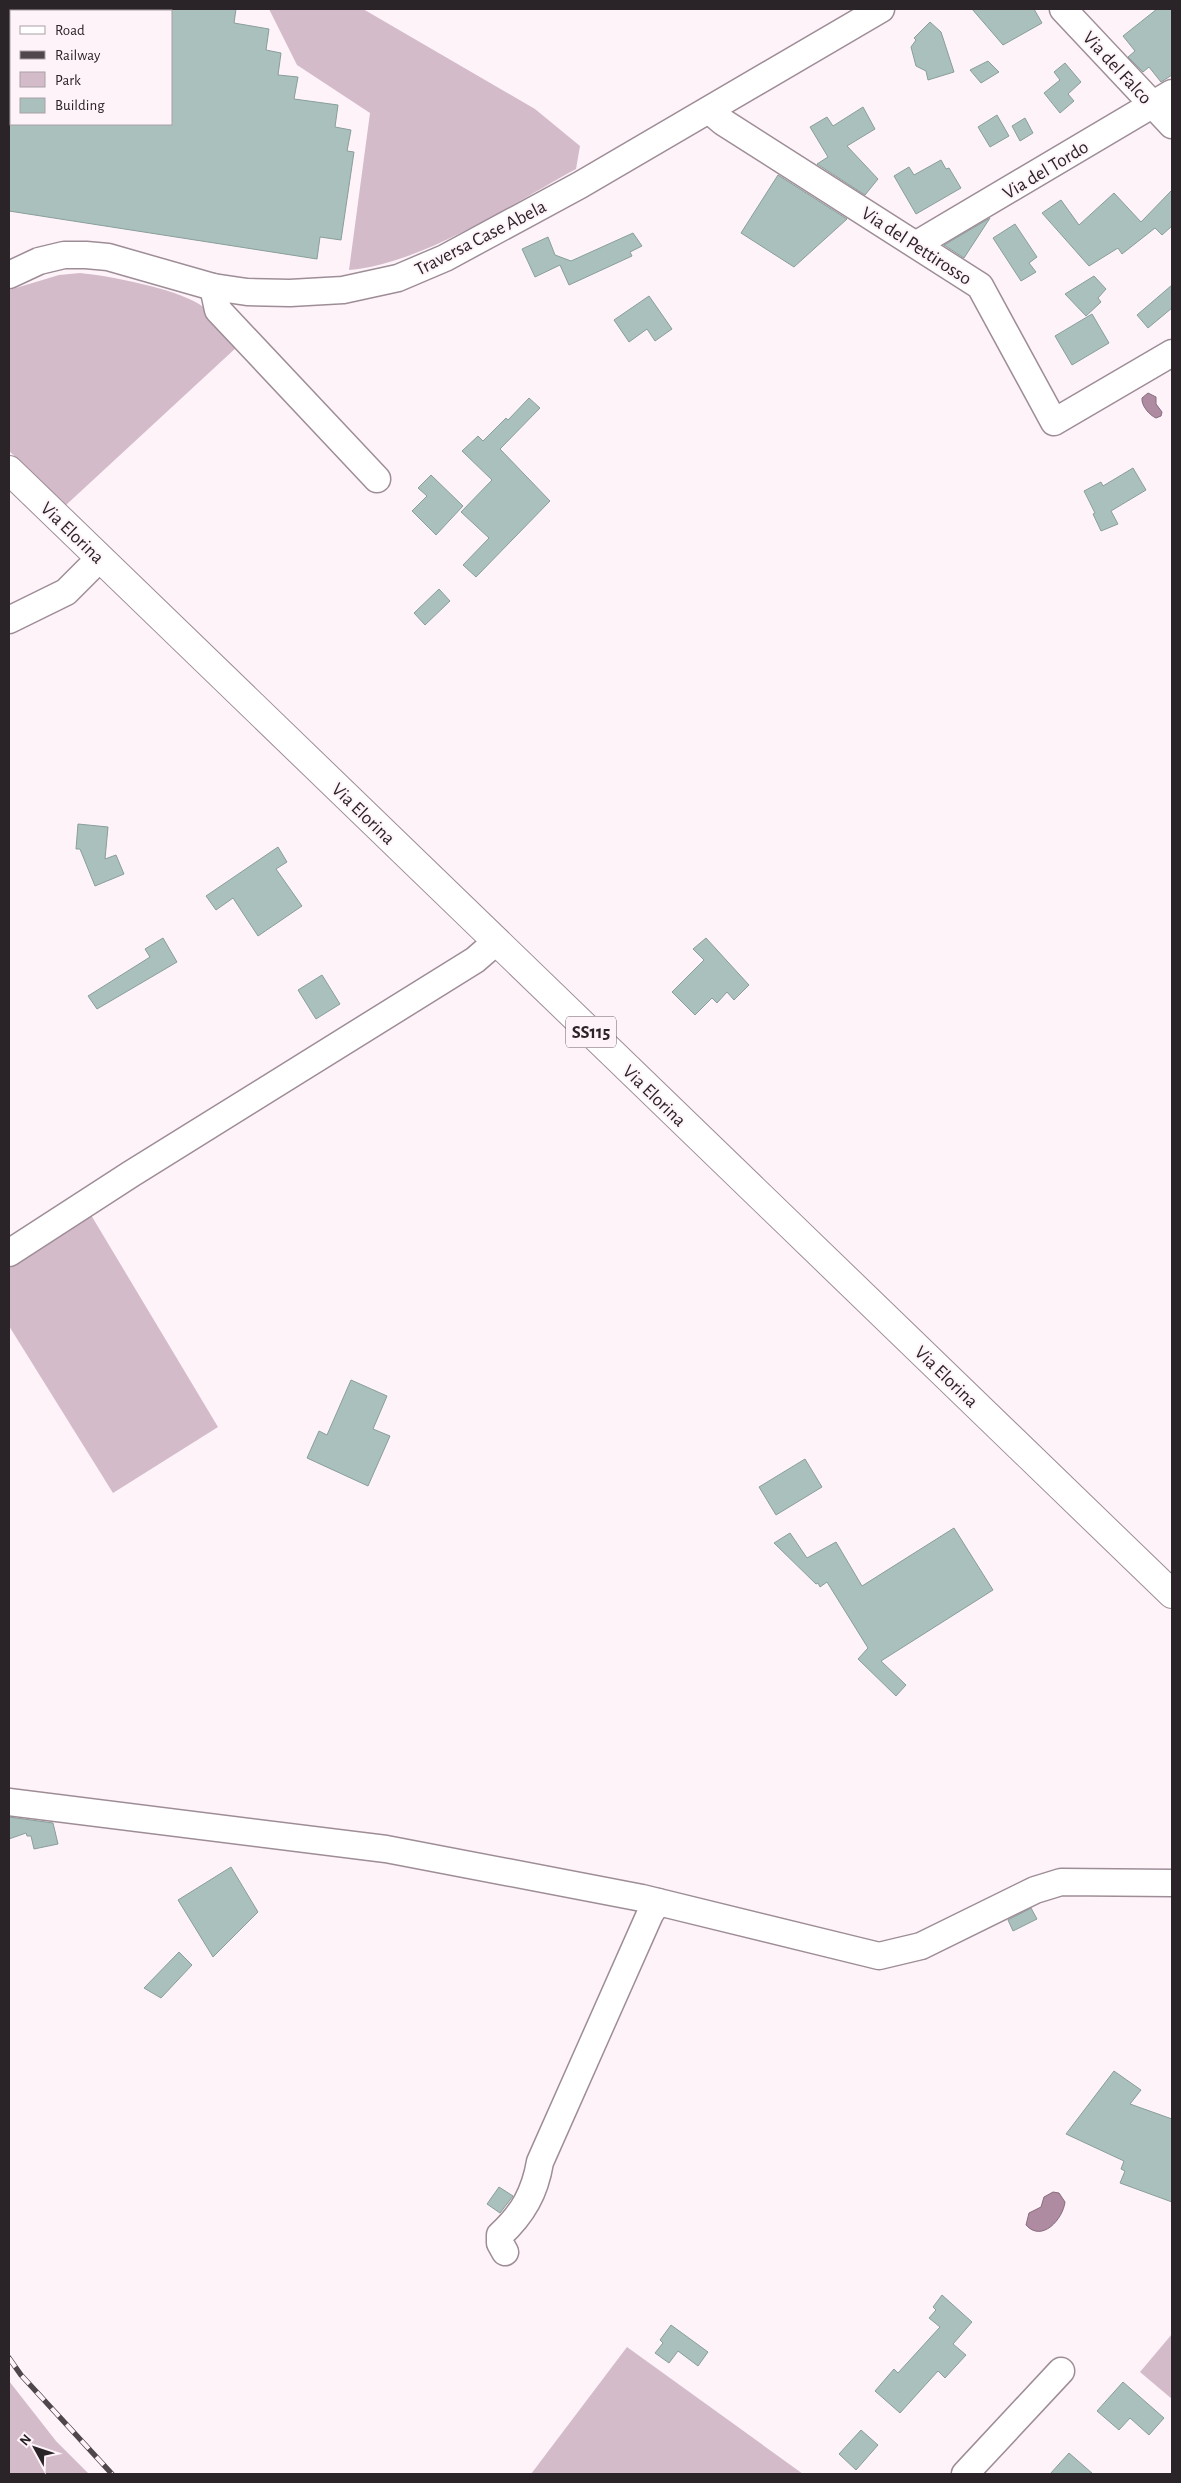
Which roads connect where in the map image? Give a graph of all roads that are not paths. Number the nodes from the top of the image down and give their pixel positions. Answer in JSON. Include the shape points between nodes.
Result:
{"nodes":[{"id":1,"x":881,"y":9,"type":"edge"},
{"id":2,"x":1063,"y":9,"type":"edge"},
{"id":3,"x":1163,"y":99,"type":"edge"},
{"id":4,"x":710,"y":111,"type":"junction"},
{"id":5,"x":1172,"y":125,"type":"edge"},
{"id":6,"x":917,"y":244,"type":"junction"},
{"id":7,"x":9,"y":275,"type":"edge"},
{"id":8,"x":213,"y":287,"type":"junction"},
{"id":9,"x":1172,"y":353,"type":"edge"},
{"id":10,"x":9,"y":470,"type":"edge"},
{"id":11,"x":377,"y":479,"type":"dead end"},
{"id":12,"x":100,"y":558,"type":"junction"},
{"id":13,"x":9,"y":620,"type":"edge"},
{"id":14,"x":497,"y":941,"type":"junction"},
{"id":15,"x":9,"y":1253,"type":"edge"},
{"id":16,"x":1172,"y":1594,"type":"edge"},
{"id":17,"x":9,"y":1802,"type":"edge"},
{"id":18,"x":1172,"y":1883,"type":"edge"},
{"id":19,"x":658,"y":1902,"type":"junction"},
{"id":20,"x":505,"y":2252,"type":"dead end"},
{"id":21,"x":1061,"y":2371,"type":"dead end"},
{"id":22,"x":965,"y":2474,"type":"edge"}],
"edges":[{"from":1,"to":4,"type":"street","name":"Traversa Case Abela"},
{"from":2,"to":3,"type":"street","name":"Via del Falco"},
{"from":3,"to":5,"type":"street","name":"Via del Falco"},
{"from":3,"to":6,"type":"street","name":"Via del Tordo"},
{"from":4,"to":6,"type":"street","name":"Via del Pettirosso"},
{"from":4,"to":8,"type":"street","name":"Traversa Case Abela","via":[[445,258],[398,278],[343,290],[290,293]]},
{"from":6,"to":9,"type":"street","name":"Via del Pettirosso","via":[[980,286],[1054,422]]},
{"from":7,"to":8,"type":"street","name":"Traversa Case Abela","via":[[39,261],[64,255],[86,255]]},
{"from":8,"to":11,"type":"street","via":[[218,310]]},
{"from":10,"to":12,"type":"main road","name":"Via Elorina","number":"SS115"},
{"from":12,"to":13,"type":"street","via":[[66,592]]},
{"from":12,"to":14,"type":"main road","name":"Via Elorina","number":"SS115"},
{"from":14,"to":15,"type":"street","via":[[475,960]]},
{"from":14,"to":16,"type":"main road","name":"Via Elorina","number":"SS115"},
{"from":17,"to":19,"type":"street","via":[[362,1845]]},
{"from":18,"to":19,"type":"street","via":[[1061,1882],[1035,1890],[921,1946],[879,1956]]},
{"from":19,"to":20,"type":"street","via":[[540,2162],[530,2198],[521,2214],[500,2235]]},
{"from":21,"to":22,"type":"street"}]}
